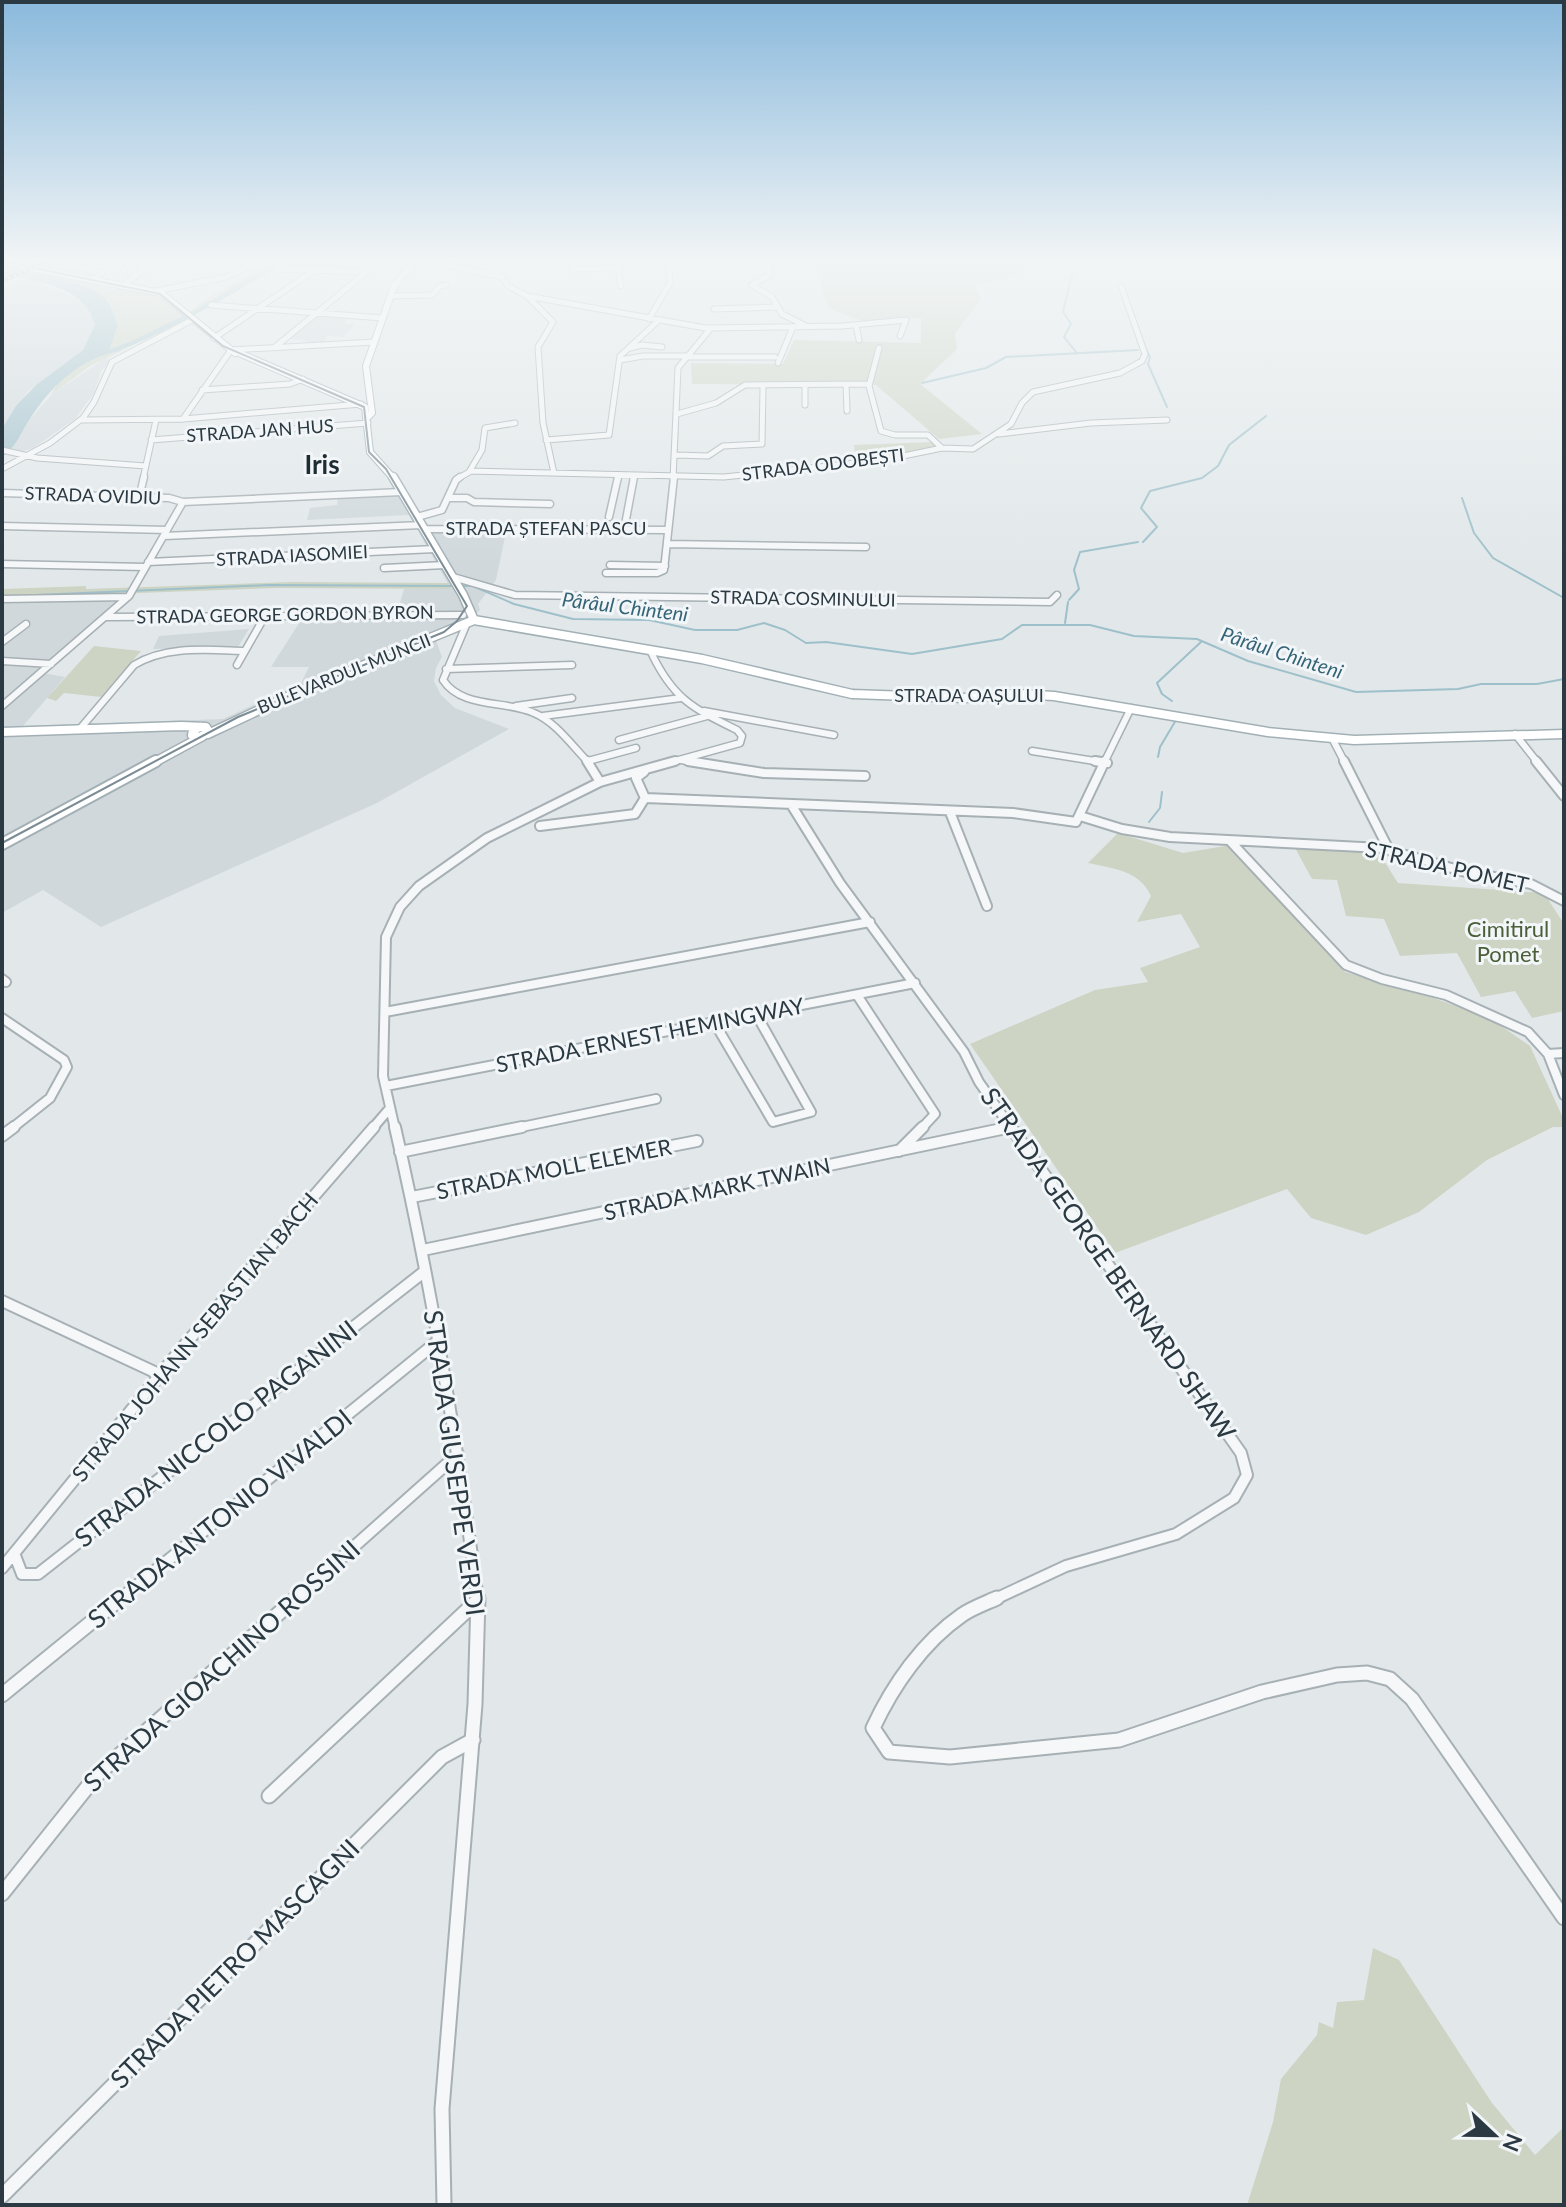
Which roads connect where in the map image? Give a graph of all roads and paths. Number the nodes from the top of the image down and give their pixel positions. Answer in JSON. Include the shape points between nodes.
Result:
{"nodes":[{"id":1,"x":114,"y":361,"type":"edge"},
{"id":2,"x":224,"y":361,"type":"edge"},
{"id":3,"x":259,"y":361,"type":"edge"},
{"id":4,"x":369,"y":361,"type":"edge"},
{"id":5,"x":539,"y":361,"type":"edge"},
{"id":6,"x":620,"y":361,"type":"edge"},
{"id":7,"x":684,"y":361,"type":"edge"},
{"id":8,"x":875,"y":361,"type":"edge"},
{"id":9,"x":1142,"y":361,"type":"edge"},
{"id":10,"x":303,"y":379,"type":"junction"},
{"id":11,"x":846,"y":384,"type":"junction"},
{"id":12,"x":869,"y":384,"type":"junction"},
{"id":13,"x":805,"y":385,"type":"junction"},
{"id":14,"x":763,"y":386,"type":"junction"},
{"id":15,"x":202,"y":390,"type":"junction"},
{"id":16,"x":371,"y":400,"type":"junction"},
{"id":17,"x":805,"y":405,"type":"dead end"},
{"id":18,"x":363,"y":406,"type":"junction"},
{"id":19,"x":847,"y":411,"type":"dead end"},
{"id":20,"x":677,"y":414,"type":"junction"},
{"id":21,"x":183,"y":419,"type":"junction"},
{"id":22,"x":81,"y":420,"type":"junction"},
{"id":23,"x":156,"y":420,"type":"junction"},
{"id":24,"x":368,"y":420,"type":"junction"},
{"id":25,"x":1167,"y":420,"type":"dead end"},
{"id":26,"x":515,"y":423,"type":"dead end"},
{"id":27,"x":993,"y":435,"type":"junction"},
{"id":28,"x":182,"y":437,"type":"junction"},
{"id":29,"x":151,"y":440,"type":"junction"},
{"id":30,"x":546,"y":440,"type":"junction"},
{"id":31,"x":942,"y":448,"type":"junction"},
{"id":32,"x":2,"y":450,"type":"edge"},
{"id":33,"x":27,"y":455,"type":"junction"},
{"id":34,"x":676,"y":455,"type":"junction"},
{"id":35,"x":147,"y":464,"type":"junction"},
{"id":36,"x":2,"y":469,"type":"edge"},
{"id":37,"x":469,"y":472,"type":"junction"},
{"id":38,"x":554,"y":473,"type":"junction"},
{"id":39,"x":619,"y":475,"type":"junction"},
{"id":40,"x":634,"y":476,"type":"junction"},
{"id":41,"x":673,"y":477,"type":"junction"},
{"id":42,"x":401,"y":492,"type":"junction"},
{"id":43,"x":2,"y":493,"type":"edge"},
{"id":44,"x":139,"y":498,"type":"junction"},
{"id":45,"x":448,"y":498,"type":"junction"},
{"id":46,"x":183,"y":502,"type":"junction"},
{"id":47,"x":550,"y":504,"type":"dead end"},
{"id":48,"x":417,"y":517,"type":"junction"},
{"id":49,"x":609,"y":517,"type":"dead end"},
{"id":50,"x":494,"y":518,"type":"dead end"},
{"id":51,"x":537,"y":518,"type":"dead end"},
{"id":52,"x":2,"y":526,"type":"edge"},
{"id":53,"x":423,"y":527,"type":"junction"},
{"id":54,"x":492,"y":529,"type":"junction"},
{"id":55,"x":535,"y":530,"type":"junction"},
{"id":56,"x":624,"y":530,"type":"junction"},
{"id":57,"x":668,"y":530,"type":"junction"},
{"id":58,"x":165,"y":533,"type":"junction"},
{"id":59,"x":667,"y":544,"type":"junction"},
{"id":60,"x":866,"y":547,"type":"dead end"},
{"id":61,"x":435,"y":549,"type":"junction"},
{"id":62,"x":2,"y":564,"type":"edge"},
{"id":63,"x":146,"y":565,"type":"junction"},
{"id":64,"x":445,"y":565,"type":"junction"},
{"id":65,"x":610,"y":565,"type":"dead end"},
{"id":66,"x":665,"y":566,"type":"junction"},
{"id":67,"x":384,"y":568,"type":"dead end"},
{"id":68,"x":606,"y":573,"type":"dead end"},
{"id":69,"x":454,"y":579,"type":"junction"},
{"id":70,"x":131,"y":593,"type":"junction"},
{"id":71,"x":1057,"y":595,"type":"dead end"},
{"id":72,"x":2,"y":599,"type":"edge"},
{"id":73,"x":265,"y":616,"type":"junction"},
{"id":74,"x":106,"y":617,"type":"junction"},
{"id":75,"x":463,"y":621,"type":"junction"},
{"id":76,"x":26,"y":624,"type":"dead end"},
{"id":77,"x":2,"y":642,"type":"edge"},
{"id":78,"x":650,"y":650,"type":"junction"},
{"id":79,"x":245,"y":651,"type":"junction"},
{"id":80,"x":2,"y":661,"type":"edge"},
{"id":81,"x":51,"y":664,"type":"junction"},
{"id":82,"x":237,"y":665,"type":"dead end"},
{"id":83,"x":572,"y":665,"type":"dead end"},
{"id":84,"x":446,"y":669,"type":"junction"},
{"id":85,"x":572,"y":698,"type":"dead end"},
{"id":86,"x":681,"y":698,"type":"junction"},
{"id":87,"x":2,"y":706,"type":"edge"},
{"id":88,"x":516,"y":706,"type":"junction"},
{"id":89,"x":1131,"y":708,"type":"junction"},
{"id":90,"x":695,"y":710,"type":"junction"},
{"id":91,"x":543,"y":716,"type":"junction"},
{"id":92,"x":707,"y":716,"type":"junction"},
{"id":93,"x":79,"y":730,"type":"junction"},
{"id":94,"x":200,"y":732,"type":"junction"},
{"id":95,"x":4,"y":733,"type":"edge"},
{"id":96,"x":1515,"y":734,"type":"junction"},
{"id":97,"x":1564,"y":734,"type":"edge"},
{"id":98,"x":834,"y":735,"type":"dead end"},
{"id":99,"x":1332,"y":738,"type":"junction"},
{"id":100,"x":619,"y":740,"type":"dead end"},
{"id":101,"x":636,"y":748,"type":"dead end"},
{"id":102,"x":1032,"y":751,"type":"dead end"},
{"id":103,"x":678,"y":759,"type":"junction"},
{"id":104,"x":588,"y":761,"type":"junction"},
{"id":105,"x":1107,"y":763,"type":"junction"},
{"id":106,"x":650,"y":769,"type":"junction"},
{"id":107,"x":865,"y":776,"type":"dead end"},
{"id":108,"x":600,"y":782,"type":"junction"},
{"id":109,"x":1564,"y":796,"type":"edge"},
{"id":110,"x":645,"y":798,"type":"junction"},
{"id":111,"x":792,"y":806,"type":"junction"},
{"id":112,"x":950,"y":812,"type":"junction"},
{"id":113,"x":1080,"y":816,"type":"junction"},
{"id":114,"x":540,"y":826,"type":"dead end"},
{"id":115,"x":1231,"y":842,"type":"junction"},
{"id":116,"x":2,"y":844,"type":"edge"},
{"id":117,"x":1389,"y":850,"type":"junction"},
{"id":118,"x":1564,"y":901,"type":"edge"},
{"id":119,"x":987,"y":906,"type":"dead end"},
{"id":120,"x":870,"y":922,"type":"junction"},
{"id":121,"x":915,"y":983,"type":"junction"},
{"id":122,"x":857,"y":995,"type":"junction"},
{"id":123,"x":385,"y":1012,"type":"junction"},
{"id":124,"x":756,"y":1014,"type":"junction"},
{"id":125,"x":2,"y":1018,"type":"edge"},
{"id":126,"x":714,"y":1022,"type":"junction"},
{"id":127,"x":1564,"y":1053,"type":"edge"},
{"id":128,"x":1548,"y":1054,"type":"junction"},
{"id":129,"x":386,"y":1086,"type":"junction"},
{"id":130,"x":1564,"y":1095,"type":"edge"},
{"id":131,"x":656,"y":1099,"type":"dead end"},
{"id":132,"x":390,"y":1108,"type":"junction"},
{"id":133,"x":1011,"y":1127,"type":"junction"},
{"id":134,"x":2,"y":1136,"type":"edge"},
{"id":135,"x":697,"y":1141,"type":"dead end"},
{"id":136,"x":899,"y":1151,"type":"junction"},
{"id":137,"x":400,"y":1152,"type":"junction"},
{"id":138,"x":412,"y":1197,"type":"junction"},
{"id":139,"x":423,"y":1250,"type":"junction"},
{"id":140,"x":425,"y":1271,"type":"junction"},
{"id":141,"x":2,"y":1301,"type":"edge"},
{"id":142,"x":438,"y":1341,"type":"junction"},
{"id":143,"x":161,"y":1375,"type":"junction"},
{"id":144,"x":458,"y":1454,"type":"junction"},
{"id":145,"x":14,"y":1553,"type":"junction"},
{"id":146,"x":2,"y":1568,"type":"edge"},
{"id":147,"x":478,"y":1600,"type":"junction"},
{"id":148,"x":2,"y":1695,"type":"edge"},
{"id":149,"x":473,"y":1740,"type":"junction"},
{"id":150,"x":269,"y":1796,"type":"dead end"},
{"id":151,"x":2,"y":1894,"type":"edge"},
{"id":152,"x":1564,"y":1918,"type":"edge"},
{"id":153,"x":2,"y":2196,"type":"edge"},
{"id":154,"x":444,"y":2205,"type":"edge"}],
"edges":[{"from":1,"to":22,"type":"street"},
{"from":2,"to":15,"type":"street"},
{"from":3,"to":10,"type":"main road"},
{"from":4,"to":16,"type":"main road"},
{"from":5,"to":30,"type":"street"},
{"from":6,"to":30,"type":"street","via":[[609,435]]},
{"from":7,"to":20,"type":"street","via":[[678,368]]},
{"from":8,"to":12,"type":"street"},
{"from":9,"to":27,"type":"street","name":"STRADA ODOBEȘTI","via":[[1120,373],[1040,388],[1022,403],[1011,424]]},
{"from":10,"to":15,"type":"street"},
{"from":10,"to":18,"type":"main road"},
{"from":11,"to":12,"type":"street"},
{"from":11,"to":13,"type":"street"},
{"from":11,"to":19,"type":"street"},
{"from":12,"to":31,"type":"street","via":[[881,431],[928,435]]},
{"from":13,"to":14,"type":"street"},
{"from":13,"to":17,"type":"street"},
{"from":14,"to":20,"type":"street","via":[[739,387],[719,405]]},
{"from":14,"to":34,"type":"street","via":[[762,444],[721,446],[708,456]]},
{"from":15,"to":21,"type":"street"},
{"from":16,"to":18,"type":"main road"},
{"from":16,"to":24,"type":"main road"},
{"from":18,"to":21,"type":"street"},
{"from":18,"to":24,"type":"main road"},
{"from":20,"to":34,"type":"street"},
{"from":21,"to":23,"type":"street"},
{"from":21,"to":28,"type":"street"},
{"from":22,"to":23,"type":"street"},
{"from":22,"to":33,"type":"street"},
{"from":23,"to":29,"type":"street"},
{"from":24,"to":28,"type":"street","name":"STRADA JAN HUS"},
{"from":24,"to":42,"type":"main road","via":[[370,452]]},
{"from":25,"to":27,"type":"street"},
{"from":26,"to":37,"type":"street","via":[[485,428],[482,450]]},
{"from":27,"to":31,"type":"street","name":"STRADA ODOBEȘTI","via":[[973,449]]},
{"from":28,"to":29,"type":"street","name":"STRADA JAN HUS"},
{"from":29,"to":35,"type":"street"},
{"from":30,"to":38,"type":"street"},
{"from":31,"to":41,"type":"street","name":"STRADA ODOBEȘTI","via":[[823,467]]},
{"from":32,"to":33,"type":"street"},
{"from":33,"to":35,"type":"street"},
{"from":33,"to":36,"type":"street"},
{"from":34,"to":41,"type":"street"},
{"from":35,"to":44,"type":"street"},
{"from":37,"to":38,"type":"street","name":"STRADA ODOBEȘTI"},
{"from":37,"to":45,"type":"street","via":[[456,480]]},
{"from":38,"to":39,"type":"street","name":"STRADA ODOBEȘTI"},
{"from":39,"to":40,"type":"street","name":"STRADA ODOBEȘTI"},
{"from":39,"to":49,"type":"street"},
{"from":40,"to":41,"type":"street","name":"STRADA ODOBEȘTI"},
{"from":40,"to":56,"type":"street"},
{"from":41,"to":57,"type":"street"},
{"from":42,"to":46,"type":"street","name":"STRADA OVIDIU"},
{"from":42,"to":48,"type":"main road"},
{"from":43,"to":44,"type":"street","name":"STRADA OVIDIU"},
{"from":44,"to":46,"type":"street","name":"STRADA OVIDIU"},
{"from":45,"to":47,"type":"street"},
{"from":45,"to":48,"type":"street","via":[[441,511]]},
{"from":46,"to":58,"type":"street"},
{"from":48,"to":53,"type":"main road"},
{"from":50,"to":54,"type":"street"},
{"from":51,"to":55,"type":"street"},
{"from":52,"to":58,"type":"street","name":"STRADA ȘTEFAN PASCU"},
{"from":53,"to":54,"type":"street","name":"STRADA ȘTEFAN PASCU"},
{"from":53,"to":58,"type":"street","name":"STRADA ȘTEFAN PASCU"},
{"from":53,"to":61,"type":"main road"},
{"from":54,"to":55,"type":"street","name":"STRADA ȘTEFAN PASCU"},
{"from":55,"to":56,"type":"street","name":"STRADA ȘTEFAN PASCU"},
{"from":56,"to":57,"type":"street","name":"STRADA ȘTEFAN PASCU"},
{"from":57,"to":59,"type":"street"},
{"from":58,"to":63,"type":"street"},
{"from":59,"to":60,"type":"street"},
{"from":59,"to":66,"type":"street"},
{"from":61,"to":63,"type":"street","name":"STRADA IASOMIEI"},
{"from":61,"to":64,"type":"main road"},
{"from":62,"to":63,"type":"street","name":"STRADA IASOMIEI"},
{"from":63,"to":70,"type":"street"},
{"from":64,"to":67,"type":"street"},
{"from":64,"to":69,"type":"main road"},
{"from":65,"to":66,"type":"street"},
{"from":66,"to":68,"type":"street","via":[[657,573]]},
{"from":69,"to":71,"type":"street","name":"STRADA COSMINULUI","via":[[519,596],[1050,602]]},
{"from":69,"to":75,"type":"main road","via":[[463,595]]},
{"from":70,"to":72,"type":"street"},
{"from":70,"to":74,"type":"street"},
{"from":73,"to":74,"type":"street","name":"STRADA GEORGE GORDON BYRON"},
{"from":73,"to":75,"type":"street","name":"STRADA GEORGE GORDON BYRON","via":[[455,612]]},
{"from":73,"to":79,"type":"street"},
{"from":74,"to":81,"type":"street"},
{"from":75,"to":78,"type":"main road","name":"STRADA OAȘULUI"},
{"from":75,"to":84,"type":"street"},
{"from":75,"to":94,"type":"main road","name":"BULEVARDUL MUNCII","via":[[390,657]]},
{"from":76,"to":77,"type":"street"},
{"from":78,"to":86,"type":"street"},
{"from":78,"to":89,"type":"main road","name":"STRADA OAȘULUI","via":[[852,694],[1033,695]]},
{"from":79,"to":82,"type":"street"},
{"from":79,"to":93,"type":"street","via":[[170,652],[144,658]]},
{"from":80,"to":81,"type":"street"},
{"from":81,"to":87,"type":"street"},
{"from":83,"to":84,"type":"street"},
{"from":84,"to":88,"type":"street","via":[[445,685],[457,695]]},
{"from":85,"to":88,"type":"street"},
{"from":86,"to":90,"type":"street"},
{"from":86,"to":91,"type":"street"},
{"from":88,"to":91,"type":"street"},
{"from":89,"to":99,"type":"main road","name":"STRADA OAȘULUI"},
{"from":89,"to":105,"type":"street"},
{"from":90,"to":92,"type":"street"},
{"from":90,"to":98,"type":"street"},
{"from":91,"to":104,"type":"street"},
{"from":92,"to":100,"type":"street"},
{"from":92,"to":103,"type":"street","name":"STRADA GIUSEPPE VERDI","via":[[737,730],[740,743]]},
{"from":93,"to":94,"type":"main road","via":[[168,727]]},
{"from":93,"to":95,"type":"main road"},
{"from":94,"to":116,"type":"main road","name":"BULEVARDUL MUNCII","via":[[179,749]]},
{"from":96,"to":97,"type":"main road","name":"STRADA OAȘULUI"},
{"from":96,"to":99,"type":"main road","name":"STRADA OAȘULUI"},
{"from":96,"to":109,"type":"street"},
{"from":99,"to":117,"type":"street"},
{"from":101,"to":104,"type":"street"},
{"from":102,"to":105,"type":"street"},
{"from":103,"to":106,"type":"street","name":"STRADA GIUSEPPE VERDI"},
{"from":103,"to":107,"type":"street","via":[[764,773]]},
{"from":104,"to":108,"type":"street"},
{"from":105,"to":113,"type":"street"},
{"from":106,"to":108,"type":"street","name":"STRADA GIUSEPPE VERDI"},
{"from":106,"to":110,"type":"street","via":[[636,778]]},
{"from":108,"to":123,"type":"street","name":"STRADA GIUSEPPE VERDI","via":[[487,838],[407,898],[386,937]]},
{"from":110,"to":111,"type":"street"},
{"from":110,"to":114,"type":"street","via":[[635,814]]},
{"from":111,"to":112,"type":"street"},
{"from":111,"to":120,"type":"street","name":"STRADA GEORGE BERNARD SHAW"},
{"from":112,"to":113,"type":"street","name":"STRADA POMET","via":[[1076,822]]},
{"from":112,"to":119,"type":"street"},
{"from":113,"to":115,"type":"street","name":"STRADA POMET","via":[[1152,835]]},
{"from":115,"to":117,"type":"street","name":"STRADA POMET"},
{"from":115,"to":128,"type":"street","via":[[1351,969],[1488,1011],[1528,1032]]},
{"from":117,"to":118,"type":"street","name":"STRADA POMET","via":[[1531,884]]},
{"from":120,"to":121,"type":"street","name":"STRADA GEORGE BERNARD SHAW"},
{"from":120,"to":123,"type":"street"},
{"from":121,"to":122,"type":"street","name":"STRADA ERNEST HEMINGWAY"},
{"from":121,"to":133,"type":"street","name":"STRADA GEORGE BERNARD SHAW"},
{"from":122,"to":124,"type":"street","name":"STRADA ERNEST HEMINGWAY"},
{"from":122,"to":136,"type":"street","via":[[935,1114]]},
{"from":123,"to":129,"type":"street","name":"STRADA GIUSEPPE VERDI"},
{"from":124,"to":126,"type":"street","name":"STRADA ERNEST HEMINGWAY"},
{"from":124,"to":126,"type":"street","via":[[811,1112],[773,1122]]},
{"from":125,"to":134,"type":"street","via":[[66,1063],[50,1098]]},
{"from":126,"to":129,"type":"street","name":"STRADA ERNEST HEMINGWAY"},
{"from":127,"to":128,"type":"street"},
{"from":128,"to":130,"type":"street"},
{"from":129,"to":132,"type":"street","name":"STRADA GIUSEPPE VERDI"},
{"from":131,"to":137,"type":"street"},
{"from":132,"to":137,"type":"street","name":"STRADA GIUSEPPE VERDI"},
{"from":132,"to":143,"type":"street","name":"STRADA JOHANN SEBASTIAN BACH"},
{"from":133,"to":136,"type":"street","name":"STRADA MARK TWAIN"},
{"from":133,"to":152,"type":"street","name":"STRADA GEORGE BERNARD SHAW","via":[[1241,1453],[1247,1475],[1234,1498],[1176,1534],[1066,1566],[963,1614],[923,1651],[889,1694],[873,1728],[889,1752],[919,1759],[970,1757],[1125,1739],[1294,1682],[1367,1673],[1391,1679],[1416,1705]]},
{"from":135,"to":138,"type":"street","name":"STRADA MOLL ELEMER"},
{"from":136,"to":139,"type":"street","name":"STRADA MARK TWAIN"},
{"from":137,"to":138,"type":"street","name":"STRADA GIUSEPPE VERDI"},
{"from":138,"to":139,"type":"street","name":"STRADA GIUSEPPE VERDI"},
{"from":139,"to":140,"type":"street","name":"STRADA GIUSEPPE VERDI"},
{"from":140,"to":142,"type":"street","name":"STRADA GIUSEPPE VERDI"},
{"from":140,"to":145,"type":"street","name":"STRADA NICCOLO PAGANINI","via":[[38,1574],[22,1574]]},
{"from":141,"to":143,"type":"street"},
{"from":142,"to":144,"type":"street","name":"STRADA GIUSEPPE VERDI"},
{"from":142,"to":148,"type":"street","name":"STRADA ANTONIO VIVALDI"},
{"from":143,"to":145,"type":"street","name":"STRADA JOHANN SEBASTIAN BACH"},
{"from":144,"to":147,"type":"street","name":"STRADA GIUSEPPE VERDI"},
{"from":144,"to":151,"type":"street","name":"STRADA GIOACHINO ROSSINI","via":[[97,1775]]},
{"from":145,"to":146,"type":"street","name":"STRADA JOHANN SEBASTIAN BACH"},
{"from":147,"to":149,"type":"street","name":"STRADA GIUSEPPE VERDI"},
{"from":147,"to":150,"type":"street"},
{"from":149,"to":153,"type":"street","name":"STRADA PIETRO MASCAGNI","via":[[442,1757]]},
{"from":149,"to":154,"type":"street","name":"STRADA GIUSEPPE VERDI","via":[[442,2109]]}]}
